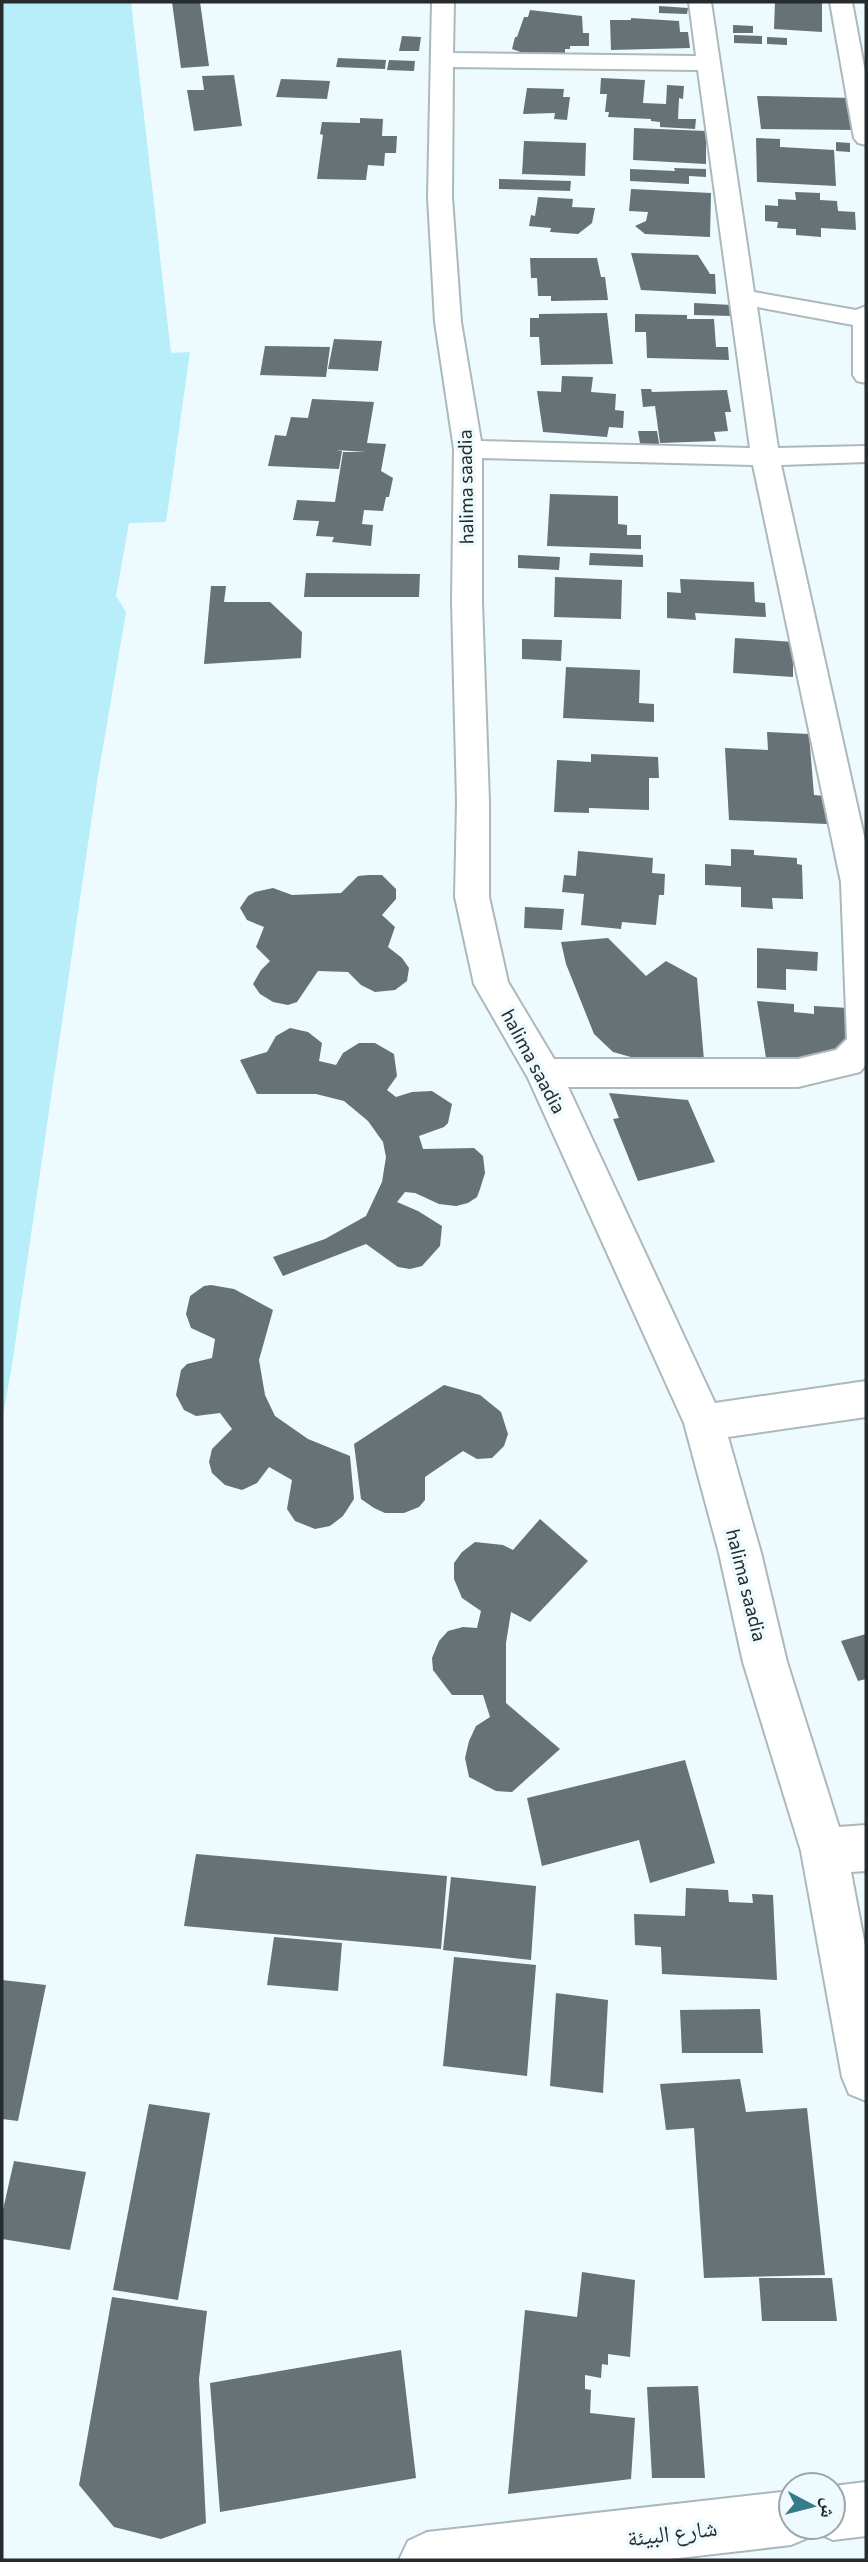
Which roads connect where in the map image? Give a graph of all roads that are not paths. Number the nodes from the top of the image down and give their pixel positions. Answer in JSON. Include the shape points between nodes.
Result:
{"nodes":[{"id":1,"x":443,"y":2,"type":"edge"},
{"id":2,"x":700,"y":2,"type":"edge"},
{"id":3,"x":841,"y":2,"type":"edge"},
{"id":4,"x":444,"y":60,"type":"junction"},
{"id":5,"x":710,"y":63,"type":"junction"},
{"id":6,"x":866,"y":138,"type":"edge"},
{"id":7,"x":742,"y":297,"type":"junction"},
{"id":8,"x":866,"y":314,"type":"edge"},
{"id":9,"x":866,"y":320,"type":"edge"},
{"id":10,"x":866,"y":375,"type":"edge"},
{"id":11,"x":468,"y":449,"type":"junction"},
{"id":12,"x":866,"y":454,"type":"edge"},
{"id":13,"x":765,"y":457,"type":"junction"},
{"id":14,"x":544,"y":1073,"type":"junction"},
{"id":15,"x":866,"y":1399,"type":"edge"},
{"id":16,"x":704,"y":1423,"type":"junction"},
{"id":17,"x":845,"y":1850,"type":"edge"},
{"id":18,"x":866,"y":2077,"type":"edge"},
{"id":19,"x":866,"y":2509,"type":"edge"},
{"id":20,"x":847,"y":2511,"type":"edge"},
{"id":21,"x":777,"y":2520,"type":"edge"},
{"id":22,"x":427,"y":2560,"type":"edge"}],
"edges":[{"from":1,"to":4,"type":"street","name":"halima saadia"},
{"from":2,"to":5,"type":"street"},
{"from":3,"to":6,"type":"street"},
{"from":4,"to":5,"type":"street"},
{"from":4,"to":11,"type":"street","name":"halima saadia","via":[[440,197],[448,322]]},
{"from":5,"to":7,"type":"street"},
{"from":7,"to":9,"type":"street"},
{"from":7,"to":13,"type":"street"},
{"from":8,"to":9,"type":"street"},
{"from":9,"to":10,"type":"street"},
{"from":11,"to":13,"type":"street"},
{"from":11,"to":14,"type":"street","name":"halima saadia","via":[[472,897],[491,984]]},
{"from":12,"to":13,"type":"street"},
{"from":13,"to":14,"type":"street","via":[[858,882],[865,1044],[847,1062],[798,1073]]},
{"from":14,"to":16,"type":"street","name":"halima saadia"},
{"from":15,"to":16,"type":"street"},
{"from":16,"to":17,"type":"street","name":"halima saadia","via":[[765,1662]]},
{"from":17,"to":18,"type":"street","name":"halima saadia"},
{"from":19,"to":20,"type":"street"},
{"from":21,"to":22,"type":"street","name":"شارع البيئة"}]}
